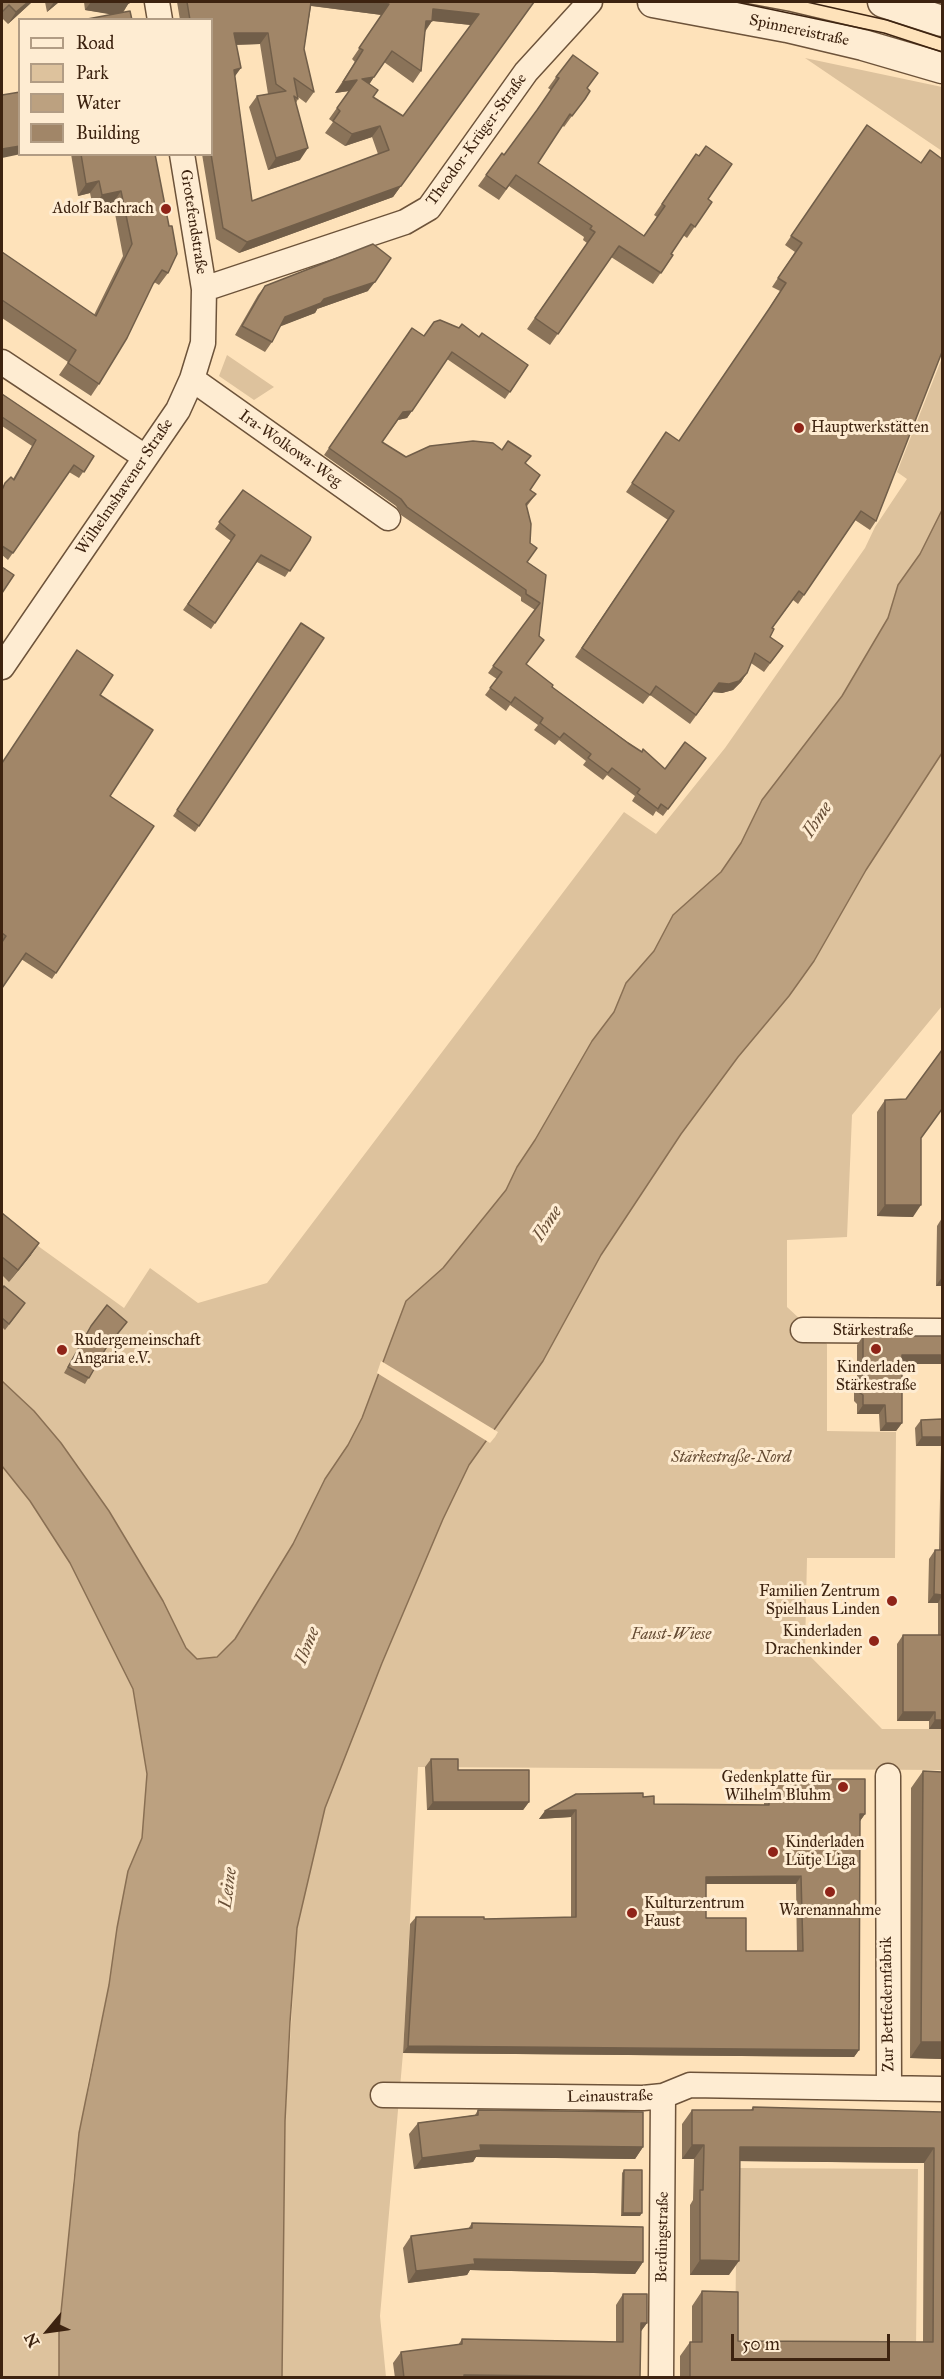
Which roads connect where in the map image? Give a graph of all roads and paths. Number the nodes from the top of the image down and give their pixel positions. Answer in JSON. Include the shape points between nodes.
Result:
{"nodes":[{"id":1,"x":157,"y":2,"type":"edge"},
{"id":2,"x":590,"y":2,"type":"edge"},
{"id":3,"x":653,"y":2,"type":"edge"},
{"id":4,"x":884,"y":2,"type":"edge"},
{"id":5,"x":684,"y":5,"type":"edge"},
{"id":6,"x":160,"y":18,"type":"edge"},
{"id":7,"x":942,"y":21,"type":"edge"},
{"id":8,"x":942,"y":68,"type":"edge"},
{"id":9,"x":182,"y":156,"type":"edge"},
{"id":10,"x":204,"y":289,"type":"junction"},
{"id":11,"x":2,"y":362,"type":"edge"},
{"id":12,"x":192,"y":379,"type":"junction"},
{"id":13,"x":145,"y":457,"type":"junction"},
{"id":14,"x":388,"y":518,"type":"dead end"},
{"id":15,"x":2,"y":667,"type":"edge"},
{"id":16,"x":803,"y":1330,"type":"dead end"},
{"id":17,"x":942,"y":1336,"type":"edge"},
{"id":18,"x":888,"y":1776,"type":"dead end"},
{"id":19,"x":889,"y":2088,"type":"junction"},
{"id":20,"x":942,"y":2089,"type":"edge"},
{"id":21,"x":383,"y":2096,"type":"dead end"},
{"id":22,"x":663,"y":2096,"type":"junction"},
{"id":23,"x":661,"y":2371,"type":"edge"}],
"edges":[{"from":1,"to":6,"type":"street"},
{"from":2,"to":10,"type":"street","name":"Theodor-Krüger-Straße","via":[[538,57],[437,200],[421,214]]},
{"from":3,"to":5,"type":"street","name":"Spinnereistraße"},
{"from":4,"to":7,"type":"street"},
{"from":5,"to":8,"type":"street","name":"Spinnereistraße","via":[[863,45]]},
{"from":9,"to":10,"type":"street","name":"Grotefendstraße"},
{"from":10,"to":12,"type":"street","name":"Wilhelmshavener Straße","via":[[203,343]]},
{"from":11,"to":13,"type":"street"},
{"from":12,"to":13,"type":"street","name":"Wilhelmshavener Straße","via":[[178,410]]},
{"from":12,"to":14,"type":"street","name":"Ira-Wolkowa-Weg"},
{"from":13,"to":15,"type":"street","name":"Wilhelmshavener Straße"},
{"from":16,"to":17,"type":"street","name":"Stärkestraße","via":[[875,1337]]},
{"from":18,"to":19,"type":"street","name":"Zur Bettfedernfabrik"},
{"from":19,"to":20,"type":"street","name":"Leinaustraße"},
{"from":19,"to":22,"type":"street","name":"Leinaustraße","via":[[690,2085]]},
{"from":21,"to":22,"type":"street","name":"Leinaustraße"},
{"from":22,"to":23,"type":"street","name":"Berdingstraße"}]}
